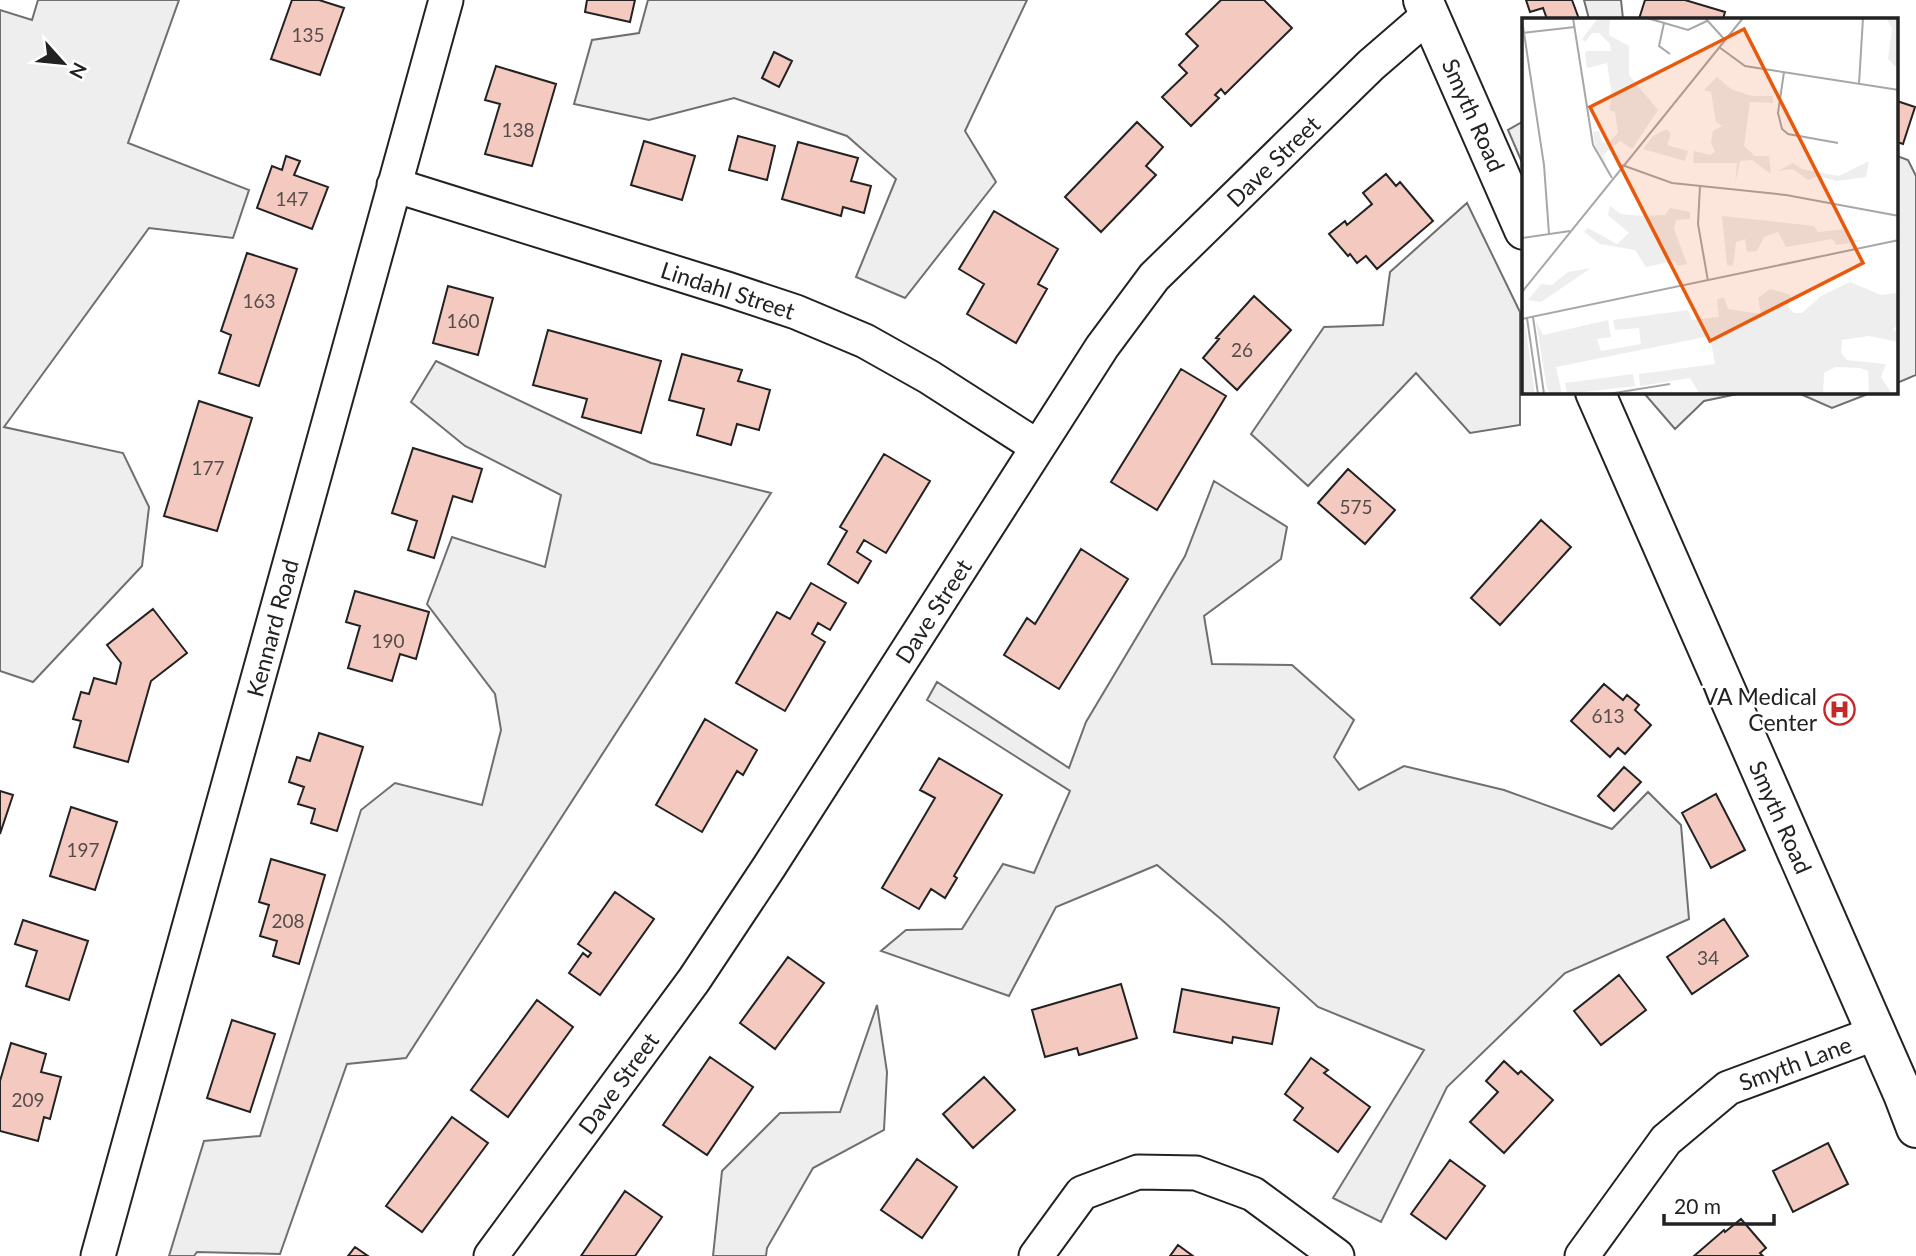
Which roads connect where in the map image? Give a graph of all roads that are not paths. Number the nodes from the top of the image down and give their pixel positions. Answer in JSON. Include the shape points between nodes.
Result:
{"nodes":[{"id":1,"x":446,"y":0,"type":"edge"},
{"id":2,"x":1426,"y":7,"type":"edge"},
{"id":3,"x":394,"y":185,"type":"junction"},
{"id":4,"x":1522,"y":225,"type":"edge"},
{"id":5,"x":1596,"y":394,"type":"edge"},
{"id":6,"x":1038,"y":447,"type":"junction"},
{"id":7,"x":1876,"y":1033,"type":"junction"},
{"id":8,"x":1916,"y":1128,"type":"edge"},
{"id":9,"x":98,"y":1256,"type":"edge"},
{"id":10,"x":491,"y":1256,"type":"edge"},
{"id":11,"x":1036,"y":1256,"type":"edge"},
{"id":12,"x":1337,"y":1256,"type":"edge"},
{"id":13,"x":1582,"y":1256,"type":"edge"}],
"edges":[{"from":1,"to":3,"type":"street","name":"Kennard Road"},
{"from":2,"to":4,"type":"street","name":"Smyth Road"},
{"from":2,"to":6,"type":"street","name":"Dave Street","via":[[1154,277]]},
{"from":3,"to":6,"type":"street","name":"Lindahl Street","via":[[796,312],[865,341]]},
{"from":3,"to":9,"type":"street","name":"Kennard Road"},
{"from":5,"to":7,"type":"street","name":"Smyth Road"},
{"from":6,"to":10,"type":"street","name":"Dave Street","via":[[694,981]]},
{"from":7,"to":8,"type":"street","name":"Smyth Road"},
{"from":7,"to":13,"type":"street","name":"Smyth Lane","via":[[1728,1088],[1666,1140]]},
{"from":11,"to":12,"type":"street","via":[[1082,1193],[1138,1172],[1196,1173],[1253,1194]]}]}
